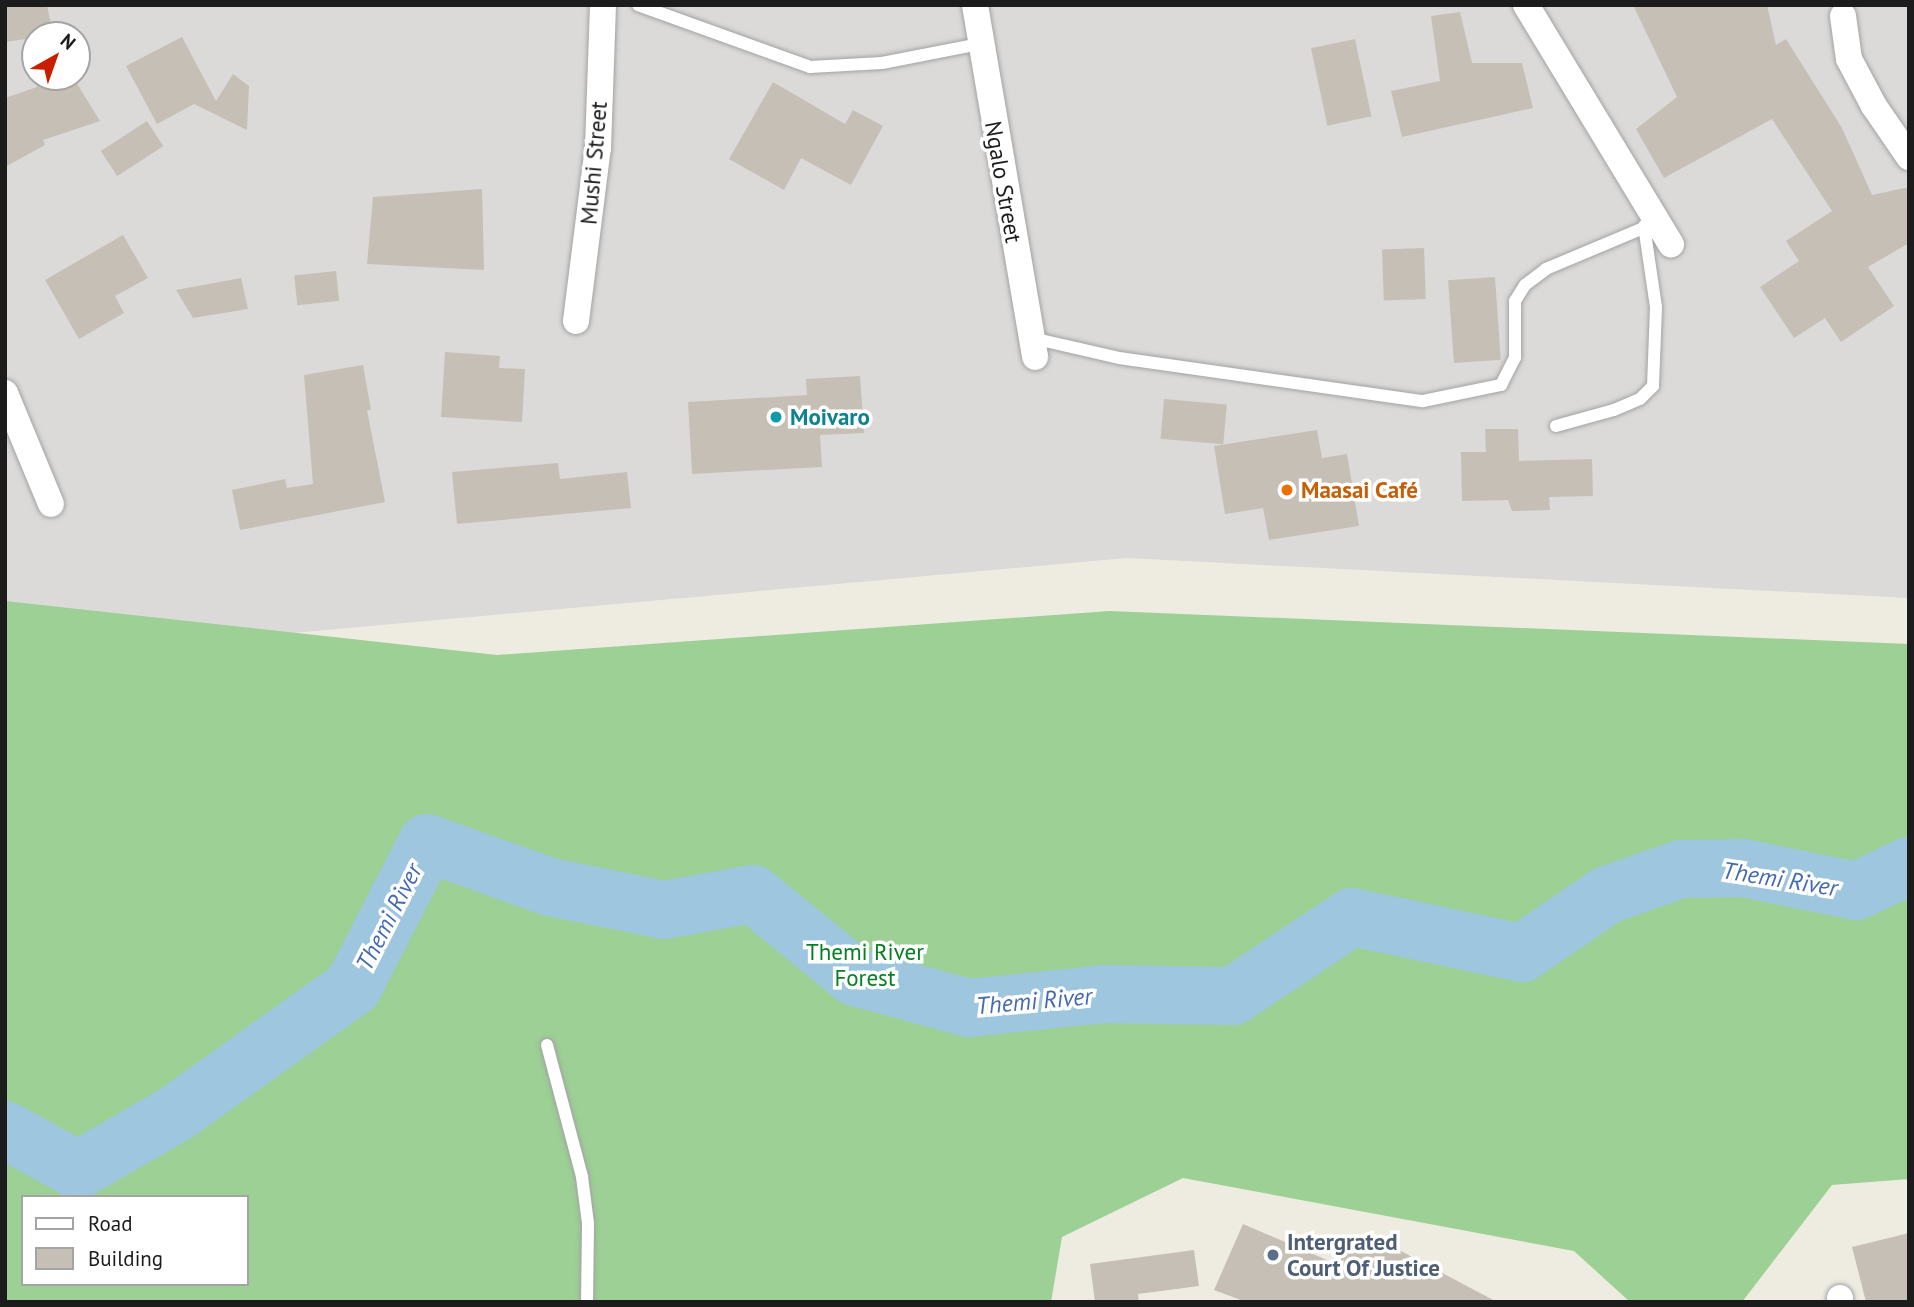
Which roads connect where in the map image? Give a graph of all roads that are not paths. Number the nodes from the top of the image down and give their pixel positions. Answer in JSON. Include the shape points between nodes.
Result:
{"nodes":[{"id":1,"x":603,"y":5,"type":"edge"},
{"id":2,"x":638,"y":5,"type":"edge"},
{"id":3,"x":975,"y":5,"type":"edge"},
{"id":4,"x":1526,"y":5,"type":"edge"},
{"id":5,"x":1843,"y":16,"type":"dead end"},
{"id":6,"x":980,"y":44,"type":"junction"},
{"id":7,"x":1909,"y":156,"type":"edge"},
{"id":8,"x":1659,"y":230,"type":"junction"},
{"id":9,"x":576,"y":321,"type":"dead end"},
{"id":10,"x":1033,"y":348,"type":"joint"},
{"id":11,"x":5,"y":393,"type":"edge"},
{"id":12,"x":1556,"y":426,"type":"dead end"},
{"id":13,"x":51,"y":504,"type":"dead end"},
{"id":14,"x":547,"y":1045,"type":"dead end"},
{"id":15,"x":587,"y":1302,"type":"edge"}],
"edges":[{"from":1,"to":9,"type":"street","name":"Mushi Street","via":[[598,148]]},
{"from":2,"to":6,"type":"lane","via":[[810,67],[882,63]]},
{"from":3,"to":6,"type":"street","name":"Ngalo Street"},
{"from":4,"to":8,"type":"street"},
{"from":5,"to":7,"type":"street","via":[[1849,59]]},
{"from":6,"to":10,"type":"street","name":"Ngalo Street"},
{"from":8,"to":10,"type":"lane","via":[[1546,269],[1525,285],[1515,300],[1515,358],[1501,385],[1423,401]]},
{"from":8,"to":12,"type":"lane","via":[[1653,386],[1640,399],[1614,410]]},
{"from":11,"to":13,"type":"street"},
{"from":14,"to":15,"type":"lane","via":[[582,1177],[588,1223]]}]}
